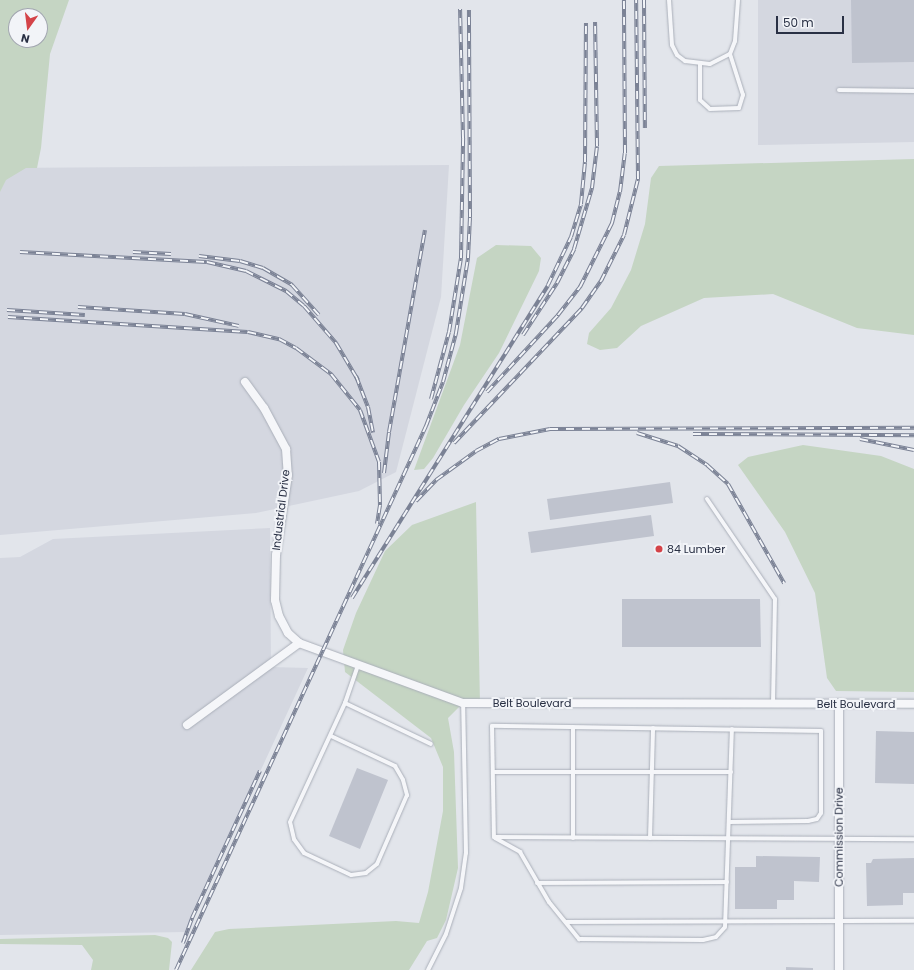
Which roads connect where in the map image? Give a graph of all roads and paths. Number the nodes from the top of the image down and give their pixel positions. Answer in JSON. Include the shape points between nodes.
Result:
{"nodes":[{"id":1,"x":669,"y":0,"type":"edge"},
{"id":2,"x":738,"y":0,"type":"edge"},
{"id":3,"x":730,"y":54,"type":"junction"},
{"id":4,"x":700,"y":63,"type":"junction"},
{"id":5,"x":838,"y":90,"type":"dead end"},
{"id":6,"x":914,"y":91,"type":"edge"},
{"id":7,"x":245,"y":382,"type":"dead end"},
{"id":8,"x":708,"y":499,"type":"dead end"},
{"id":9,"x":300,"y":643,"type":"junction"},
{"id":10,"x":358,"y":666,"type":"junction"},
{"id":11,"x":345,"y":703,"type":"junction"},
{"id":12,"x":773,"y":703,"type":"junction"},
{"id":13,"x":839,"y":703,"type":"junction"},
{"id":14,"x":463,"y":704,"type":"junction"},
{"id":15,"x":914,"y":704,"type":"edge"},
{"id":16,"x":187,"y":725,"type":"dead end"},
{"id":17,"x":573,"y":727,"type":"junction"},
{"id":18,"x":653,"y":728,"type":"junction"},
{"id":19,"x":732,"y":730,"type":"junction"},
{"id":20,"x":331,"y":736,"type":"junction"},
{"id":21,"x":430,"y":744,"type":"dead end"},
{"id":22,"x":493,"y":772,"type":"junction"},
{"id":23,"x":573,"y":772,"type":"junction"},
{"id":24,"x":652,"y":772,"type":"junction"},
{"id":25,"x":731,"y":772,"type":"junction"},
{"id":26,"x":729,"y":822,"type":"junction"},
{"id":27,"x":494,"y":837,"type":"junction"},
{"id":28,"x":573,"y":838,"type":"junction"},
{"id":29,"x":650,"y":838,"type":"junction"},
{"id":30,"x":728,"y":838,"type":"junction"},
{"id":31,"x":839,"y":838,"type":"junction"},
{"id":32,"x":914,"y":839,"type":"edge"},
{"id":33,"x":727,"y":882,"type":"junction"},
{"id":34,"x":538,"y":883,"type":"junction"},
{"id":35,"x":839,"y":921,"type":"junction"},
{"id":36,"x":914,"y":921,"type":"edge"},
{"id":37,"x":566,"y":922,"type":"junction"},
{"id":38,"x":725,"y":923,"type":"junction"},
{"id":39,"x":428,"y":970,"type":"edge"},
{"id":40,"x":839,"y":970,"type":"edge"}],
"edges":[{"from":1,"to":4,"type":"lane","via":[[672,45],[677,56],[685,61]]},
{"from":2,"to":3,"type":"lane","via":[[735,41]]},
{"from":3,"to":4,"type":"lane","via":[[710,64]]},
{"from":3,"to":4,"type":"lane","via":[[743,95],[739,108],[710,109],[700,100]]},
{"from":5,"to":6,"type":"lane"},
{"from":7,"to":9,"type":"street","name":"Industrial Drive","via":[[264,408],[286,449],[288,475],[276,555],[275,600],[279,616],[288,633]]},
{"from":8,"to":12,"type":"lane","via":[[775,599]]},
{"from":9,"to":10,"type":"street","name":"Belt Boulevard"},
{"from":9,"to":16,"type":"street"},
{"from":10,"to":11,"type":"lane"},
{"from":10,"to":14,"type":"street","name":"Belt Boulevard"},
{"from":11,"to":20,"type":"lane"},
{"from":11,"to":21,"type":"lane"},
{"from":12,"to":13,"type":"street","name":"Belt Boulevard"},
{"from":12,"to":14,"type":"street","name":"Belt Boulevard"},
{"from":13,"to":15,"type":"street","name":"Belt Boulevard"},
{"from":13,"to":31,"type":"street","name":"Commission Drive"},
{"from":14,"to":39,"type":"lane","via":[[466,853],[461,888],[446,934]]},
{"from":17,"to":18,"type":"lane"},
{"from":17,"to":22,"type":"lane","via":[[492,726]]},
{"from":17,"to":23,"type":"lane"},
{"from":18,"to":19,"type":"lane"},
{"from":18,"to":24,"type":"lane"},
{"from":19,"to":25,"type":"lane"},
{"from":19,"to":26,"type":"lane","via":[[821,731],[821,813],[817,819],[808,821]]},
{"from":20,"to":20,"type":"lane","via":[[290,822],[294,839],[304,853],[344,872],[351,875],[366,873],[377,864],[407,795],[403,780],[395,766]]},
{"from":22,"to":23,"type":"lane"},
{"from":22,"to":27,"type":"lane"},
{"from":23,"to":24,"type":"lane"},
{"from":23,"to":28,"type":"lane"},
{"from":24,"to":25,"type":"lane"},
{"from":24,"to":29,"type":"lane"},
{"from":25,"to":26,"type":"lane"},
{"from":26,"to":30,"type":"lane"},
{"from":27,"to":28,"type":"lane"},
{"from":27,"to":34,"type":"lane","via":[[520,852]]},
{"from":28,"to":29,"type":"lane"},
{"from":29,"to":30,"type":"lane"},
{"from":30,"to":31,"type":"lane"},
{"from":30,"to":33,"type":"lane"},
{"from":31,"to":32,"type":"lane"},
{"from":31,"to":35,"type":"street","name":"Commission Drive"},
{"from":33,"to":34,"type":"lane"},
{"from":33,"to":38,"type":"lane"},
{"from":34,"to":37,"type":"lane","via":[[549,902]]},
{"from":35,"to":36,"type":"lane"},
{"from":35,"to":38,"type":"lane"},
{"from":35,"to":40,"type":"street","name":"Commission Drive"},
{"from":37,"to":38,"type":"lane"},
{"from":37,"to":38,"type":"lane","via":[[579,939],[704,940],[716,937]]}]}
